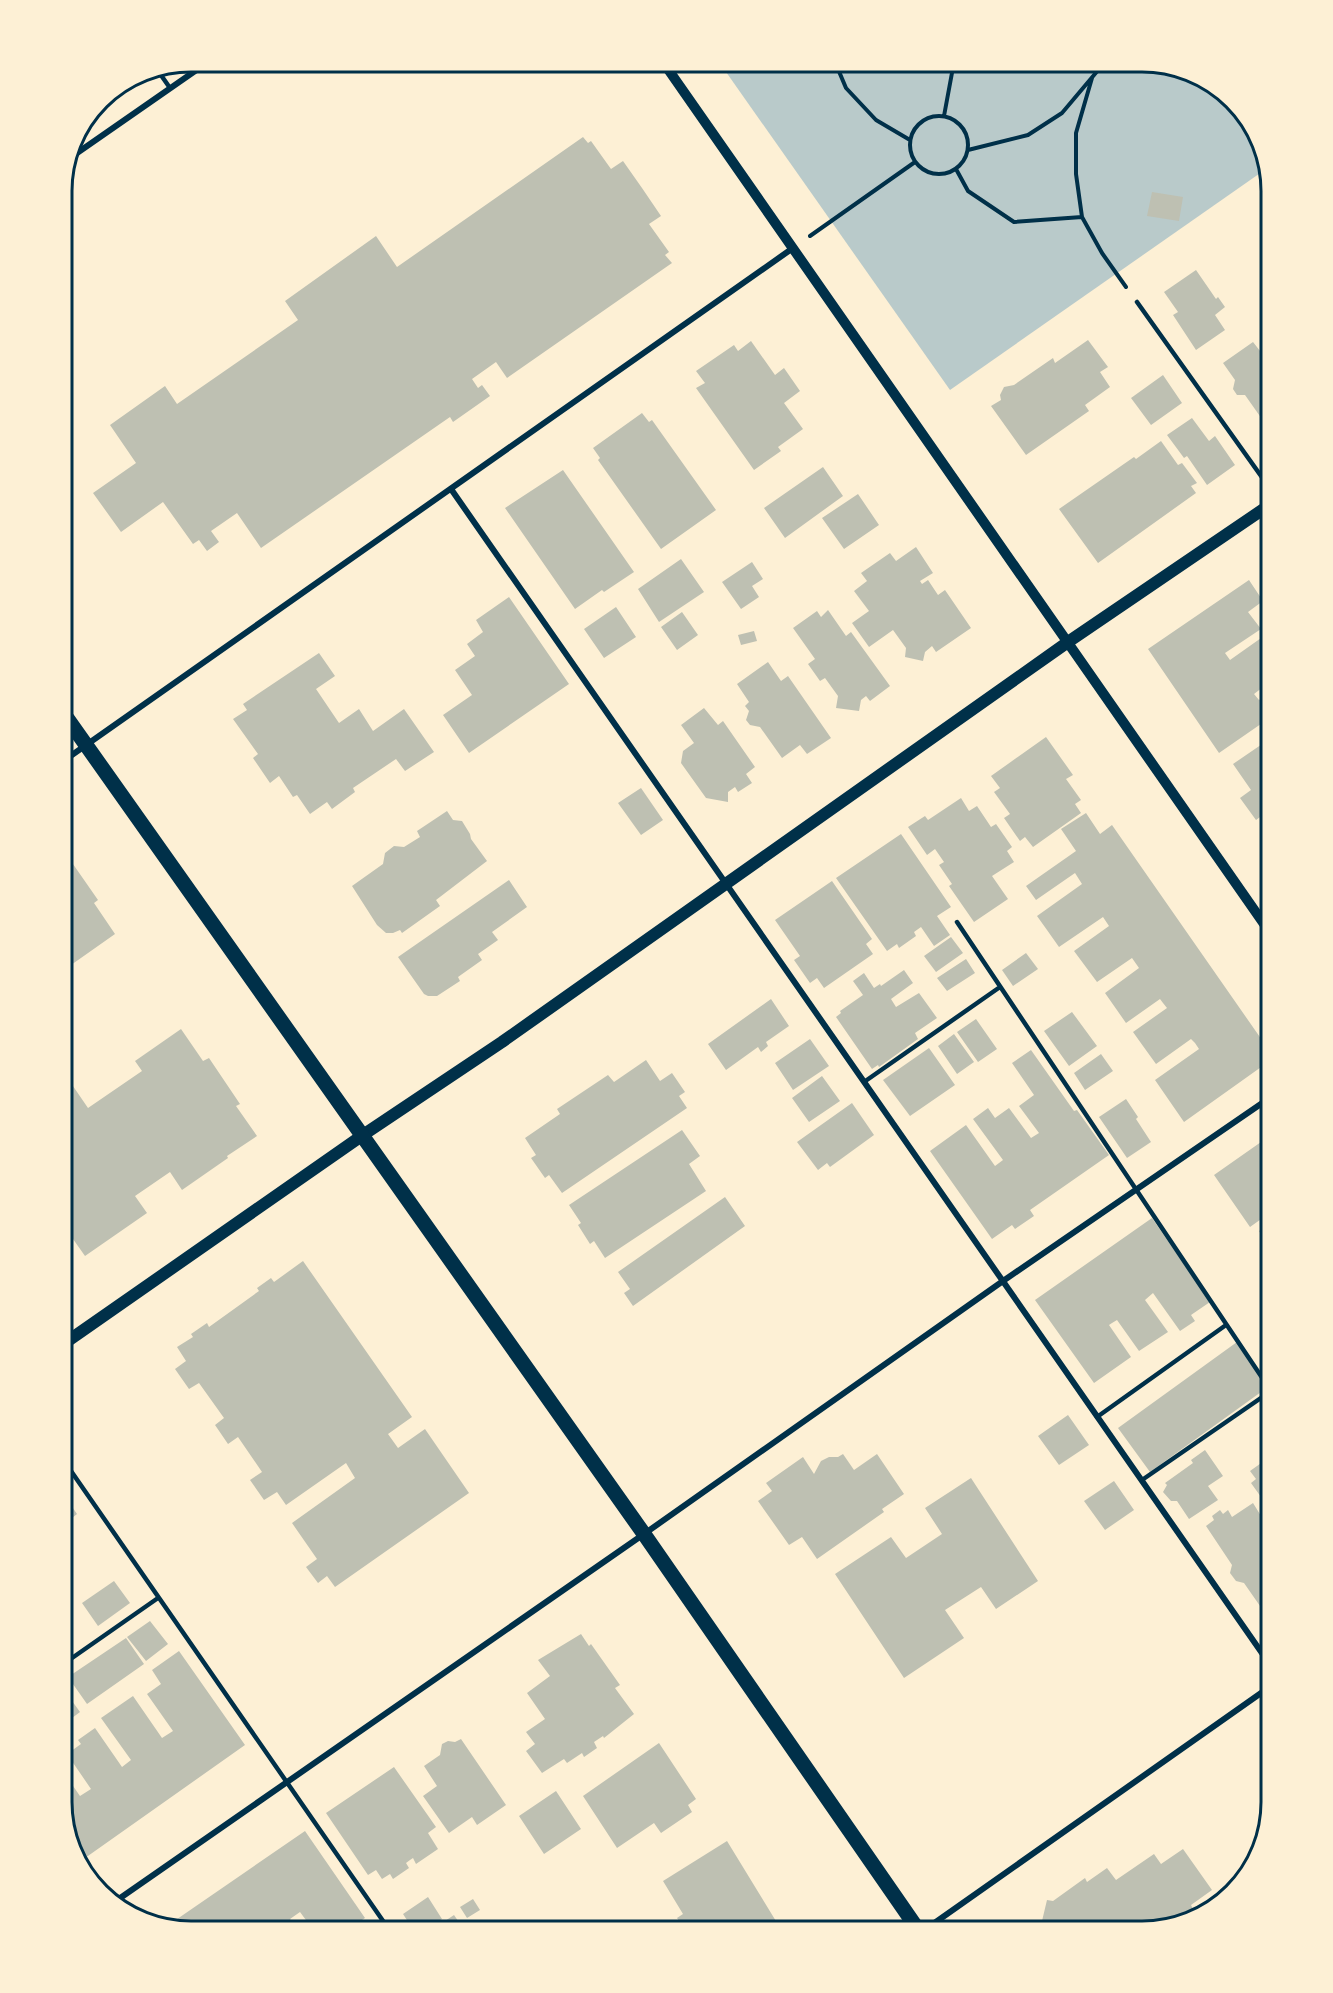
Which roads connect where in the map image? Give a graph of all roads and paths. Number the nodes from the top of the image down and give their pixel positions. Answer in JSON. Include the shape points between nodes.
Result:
{"nodes":[{"id":1,"x":193,"y":72,"type":"edge"},
{"id":2,"x":670,"y":72,"type":"edge"},
{"id":3,"x":839,"y":72,"type":"edge"},
{"id":4,"x":952,"y":72,"type":"edge"},
{"id":5,"x":1097,"y":72,"type":"edge"},
{"id":6,"x":161,"y":76,"type":"edge"},
{"id":7,"x":1092,"y":78,"type":"junction"},
{"id":8,"x":170,"y":88,"type":"junction"},
{"id":9,"x":944,"y":116,"type":"junction"},
{"id":10,"x":910,"y":140,"type":"junction"},
{"id":11,"x":968,"y":150,"type":"junction"},
{"id":12,"x":79,"y":152,"type":"edge"},
{"id":13,"x":915,"y":162,"type":"junction"},
{"id":14,"x":956,"y":169,"type":"junction"},
{"id":15,"x":1083,"y":217,"type":"junction"},
{"id":16,"x":793,"y":248,"type":"junction"},
{"id":17,"x":1137,"y":302,"type":"joint"},
{"id":18,"x":1261,"y":475,"type":"edge"},
{"id":19,"x":451,"y":489,"type":"junction"},
{"id":20,"x":1261,"y":511,"type":"edge"},
{"id":21,"x":1068,"y":642,"type":"junction"},
{"id":22,"x":72,"y":726,"type":"edge"},
{"id":23,"x":86,"y":746,"type":"junction"},
{"id":24,"x":72,"y":755,"type":"edge"},
{"id":25,"x":726,"y":883,"type":"junction"},
{"id":26,"x":1261,"y":918,"type":"edge"},
{"id":27,"x":957,"y":922,"type":"dead end"},
{"id":28,"x":1000,"y":987,"type":"junction"},
{"id":29,"x":864,"y":1082,"type":"junction"},
{"id":30,"x":1261,"y":1105,"type":"edge"},
{"id":31,"x":363,"y":1136,"type":"junction"},
{"id":32,"x":1136,"y":1191,"type":"junction"},
{"id":33,"x":1003,"y":1281,"type":"junction"},
{"id":34,"x":1226,"y":1325,"type":"junction"},
{"id":35,"x":72,"y":1339,"type":"edge"},
{"id":36,"x":1261,"y":1375,"type":"edge"},
{"id":37,"x":1261,"y":1399,"type":"edge"},
{"id":38,"x":1097,"y":1416,"type":"junction"},
{"id":39,"x":72,"y":1473,"type":"edge"},
{"id":40,"x":1142,"y":1480,"type":"junction"},
{"id":41,"x":644,"y":1534,"type":"junction"},
{"id":42,"x":158,"y":1598,"type":"junction"},
{"id":43,"x":1261,"y":1650,"type":"edge"},
{"id":44,"x":72,"y":1658,"type":"edge"},
{"id":45,"x":1261,"y":1694,"type":"edge"},
{"id":46,"x":287,"y":1782,"type":"junction"},
{"id":47,"x":121,"y":1898,"type":"edge"},
{"id":48,"x":383,"y":1921,"type":"edge"},
{"id":49,"x":914,"y":1921,"type":"edge"},
{"id":50,"x":935,"y":1921,"type":"edge"}],
"edges":[{"from":1,"to":8,"type":"street"},
{"from":2,"to":16,"type":"street"},
{"from":3,"to":10,"type":"path","via":[[846,88],[876,120]]},
{"from":4,"to":9,"type":"path"},
{"from":5,"to":7,"type":"path"},
{"from":6,"to":8,"type":"lane"},
{"from":7,"to":11,"type":"path","via":[[1062,113],[1028,135]]},
{"from":7,"to":15,"type":"path","via":[[1076,133],[1076,174]]},
{"from":8,"to":12,"type":"street"},
{"from":9,"to":10,"type":"path","via":[[922,121]]},
{"from":9,"to":11,"type":"path","via":[[963,128]]},
{"from":10,"to":13,"type":"path"},
{"from":11,"to":14,"type":"path"},
{"from":13,"to":14,"type":"path","via":[[934,174]]},
{"from":13,"to":16,"type":"path"},
{"from":14,"to":15,"type":"path","via":[[968,191],[1014,222]]},
{"from":15,"to":17,"type":"path","via":[[1102,253]]},
{"from":16,"to":19,"type":"street"},
{"from":16,"to":21,"type":"street"},
{"from":17,"to":18,"type":"lane"},
{"from":19,"to":23,"type":"street"},
{"from":19,"to":25,"type":"street"},
{"from":20,"to":21,"type":"main road"},
{"from":21,"to":25,"type":"main road"},
{"from":21,"to":26,"type":"street"},
{"from":22,"to":23,"type":"main road"},
{"from":23,"to":24,"type":"street"},
{"from":23,"to":31,"type":"main road"},
{"from":25,"to":29,"type":"street"},
{"from":25,"to":31,"type":"main road"},
{"from":27,"to":28,"type":"lane"},
{"from":28,"to":29,"type":"lane"},
{"from":28,"to":32,"type":"lane"},
{"from":29,"to":33,"type":"street"},
{"from":30,"to":32,"type":"street"},
{"from":31,"to":35,"type":"main road"},
{"from":31,"to":41,"type":"main road"},
{"from":32,"to":33,"type":"street"},
{"from":32,"to":34,"type":"lane"},
{"from":33,"to":38,"type":"street"},
{"from":33,"to":41,"type":"street"},
{"from":34,"to":36,"type":"lane"},
{"from":34,"to":38,"type":"lane"},
{"from":37,"to":40,"type":"lane"},
{"from":38,"to":40,"type":"street"},
{"from":39,"to":42,"type":"lane"},
{"from":40,"to":43,"type":"street"},
{"from":41,"to":46,"type":"street"},
{"from":41,"to":49,"type":"main road"},
{"from":42,"to":44,"type":"lane"},
{"from":42,"to":46,"type":"lane"},
{"from":45,"to":50,"type":"street"},
{"from":46,"to":47,"type":"street"},
{"from":46,"to":48,"type":"lane"}]}
